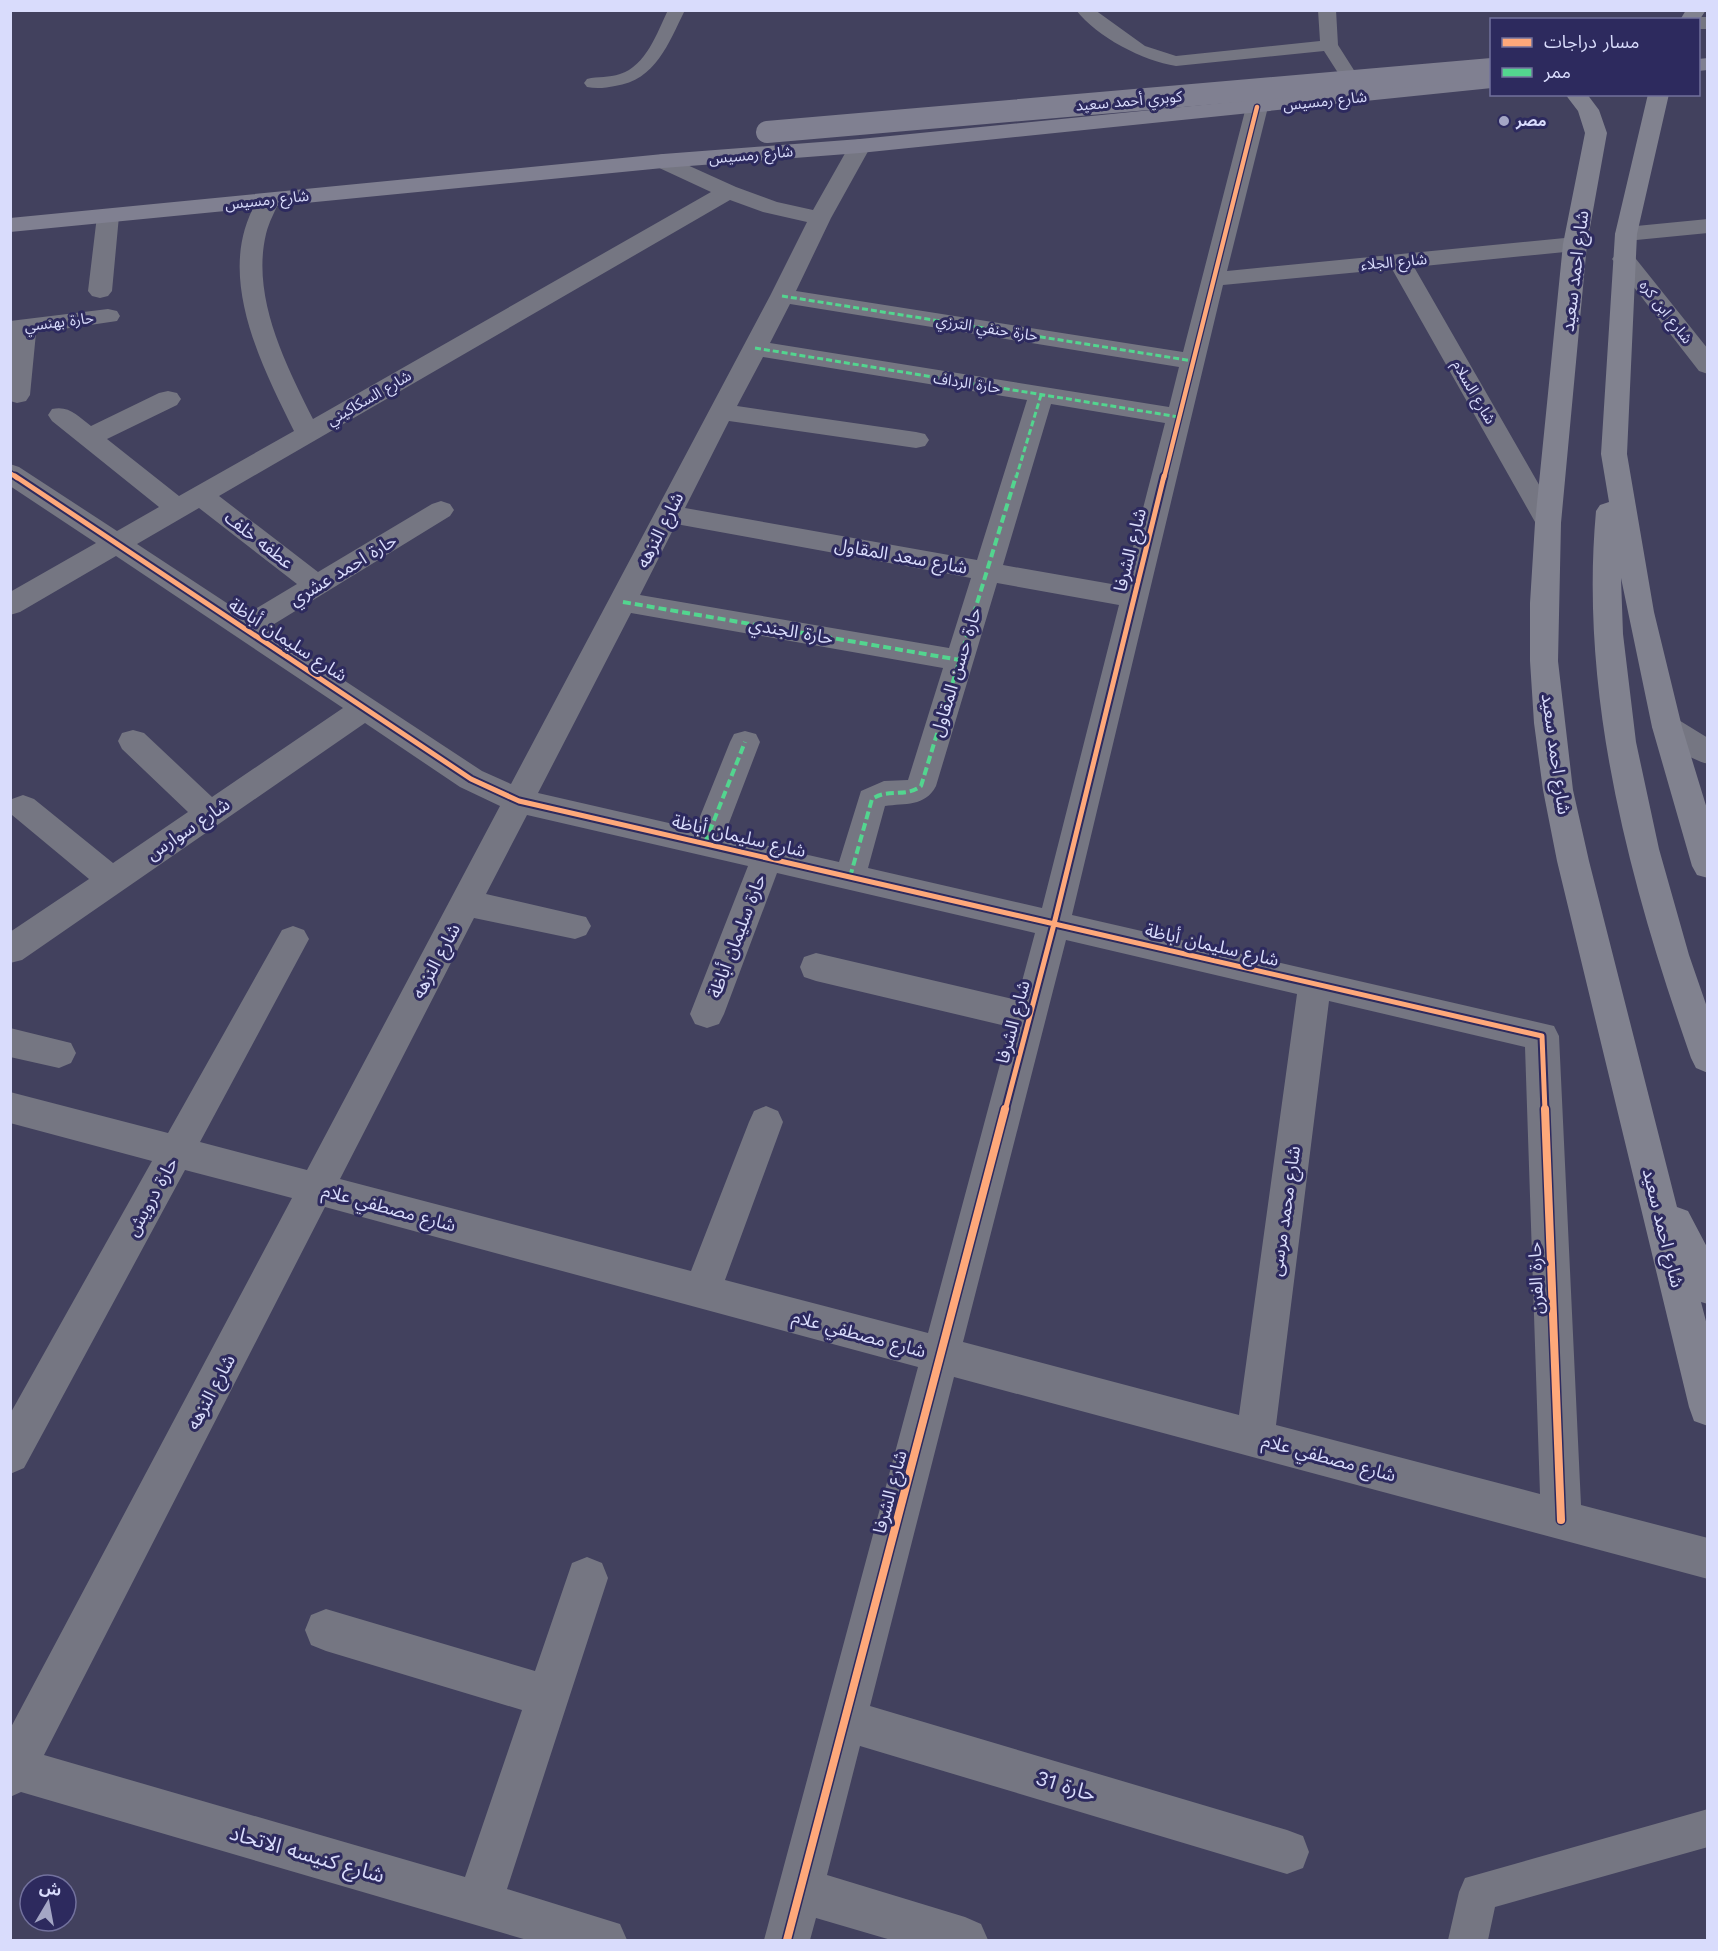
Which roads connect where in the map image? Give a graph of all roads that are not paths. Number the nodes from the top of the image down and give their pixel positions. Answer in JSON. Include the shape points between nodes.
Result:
{"nodes":[{"id":1,"x":677,"y":10,"type":"edge"},
{"id":2,"x":1084,"y":10,"type":"edge"},
{"id":3,"x":1328,"y":10,"type":"edge"},
{"id":4,"x":1329,"y":45,"type":"junction"},
{"id":5,"x":1490,"y":69,"type":"edge"},
{"id":6,"x":1490,"y":82,"type":"edge"},
{"id":7,"x":593,"y":83,"type":"dead end"},
{"id":8,"x":1577,"y":96,"type":"edge"},
{"id":9,"x":1659,"y":96,"type":"edge"},
{"id":10,"x":1362,"y":97,"type":"junction"},
{"id":11,"x":1257,"y":107,"type":"junction"},
{"id":12,"x":767,"y":132,"type":"joint"},
{"id":13,"x":860,"y":146,"type":"junction"},
{"id":14,"x":663,"y":161,"type":"junction"},
{"id":15,"x":202,"y":185,"type":"dead end"},
{"id":16,"x":728,"y":192,"type":"junction"},
{"id":17,"x":73,"y":197,"type":"dead end"},
{"id":18,"x":269,"y":200,"type":"junction"},
{"id":19,"x":108,"y":216,"type":"junction"},
{"id":20,"x":820,"y":218,"type":"junction"},
{"id":21,"x":68,"y":219,"type":"junction"},
{"id":22,"x":10,"y":225,"type":"edge"},
{"id":23,"x":1707,"y":226,"type":"edge"},
{"id":24,"x":1575,"y":244,"type":"junction"},
{"id":25,"x":1625,"y":246,"type":"junction"},
{"id":26,"x":1400,"y":262,"type":"junction"},
{"id":27,"x":1213,"y":279,"type":"junction"},
{"id":28,"x":100,"y":291,"type":"dead end"},
{"id":29,"x":782,"y":296,"type":"junction"},
{"id":30,"x":108,"y":316,"type":"dead end"},
{"id":31,"x":17,"y":328,"type":"edge"},
{"id":32,"x":755,"y":348,"type":"junction"},
{"id":33,"x":1192,"y":361,"type":"junction"},
{"id":34,"x":1707,"y":366,"type":"edge"},
{"id":35,"x":17,"y":395,"type":"dead end"},
{"id":36,"x":1041,"y":395,"type":"junction"},
{"id":37,"x":168,"y":399,"type":"dead end"},
{"id":38,"x":722,"y":412,"type":"junction"},
{"id":39,"x":61,"y":415,"type":"dead end"},
{"id":40,"x":1179,"y":417,"type":"junction"},
{"id":41,"x":308,"y":434,"type":"junction"},
{"id":42,"x":88,"y":438,"type":"junction"},
{"id":43,"x":916,"y":440,"type":"dead end"},
{"id":44,"x":1614,"y":454,"type":"junction"},
{"id":45,"x":10,"y":473,"type":"edge"},
{"id":46,"x":189,"y":502,"type":"junction"},
{"id":47,"x":441,"y":510,"type":"dead end"},
{"id":48,"x":669,"y":514,"type":"junction"},
{"id":49,"x":1548,"y":523,"type":"junction"},
{"id":50,"x":116,"y":544,"type":"junction"},
{"id":51,"x":987,"y":571,"type":"junction"},
{"id":52,"x":318,"y":586,"type":"junction"},
{"id":53,"x":1134,"y":598,"type":"junction"},
{"id":54,"x":623,"y":602,"type":"junction"},
{"id":55,"x":10,"y":604,"type":"edge"},
{"id":56,"x":245,"y":629,"type":"junction"},
{"id":57,"x":960,"y":660,"type":"junction"},
{"id":58,"x":365,"y":708,"type":"junction"},
{"id":59,"x":1667,"y":727,"type":"junction"},
{"id":60,"x":133,"y":741,"type":"dead end"},
{"id":61,"x":745,"y":742,"type":"dead end"},
{"id":62,"x":1707,"y":753,"type":"edge"},
{"id":63,"x":519,"y":801,"type":"junction"},
{"id":64,"x":23,"y":807,"type":"dead end"},
{"id":65,"x":210,"y":814,"type":"junction"},
{"id":66,"x":705,"y":843,"type":"junction"},
{"id":67,"x":767,"y":858,"type":"junction"},
{"id":68,"x":1707,"y":866,"type":"edge"},
{"id":69,"x":850,"y":877,"type":"junction"},
{"id":70,"x":113,"y":881,"type":"junction"},
{"id":71,"x":466,"y":903,"type":"junction"},
{"id":72,"x":1054,"y":924,"type":"junction"},
{"id":73,"x":575,"y":926,"type":"dead end"},
{"id":74,"x":293,"y":939,"type":"dead end"},
{"id":75,"x":10,"y":950,"type":"edge"},
{"id":76,"x":816,"y":967,"type":"dead end"},
{"id":77,"x":1315,"y":984,"type":"junction"},
{"id":78,"x":706,"y":1014,"type":"dead end"},
{"id":79,"x":1030,"y":1017,"type":"junction"},
{"id":80,"x":1542,"y":1036,"type":"joint"},
{"id":81,"x":10,"y":1042,"type":"edge"},
{"id":82,"x":58,"y":1053,"type":"dead end"},
{"id":83,"x":1707,"y":1058,"type":"edge"},
{"id":84,"x":10,"y":1107,"type":"edge"},
{"id":85,"x":766,"y":1122,"type":"dead end"},
{"id":86,"x":176,"y":1152,"type":"junction"},
{"id":87,"x":1649,"y":1170,"type":"junction"},
{"id":88,"x":316,"y":1189,"type":"junction"},
{"id":89,"x":1707,"y":1287,"type":"edge"},
{"id":90,"x":702,"y":1292,"type":"junction"},
{"id":91,"x":941,"y":1356,"type":"junction"},
{"id":92,"x":1707,"y":1407,"type":"edge"},
{"id":93,"x":1255,"y":1438,"type":"junction"},
{"id":94,"x":10,"y":1454,"type":"edge"},
{"id":95,"x":1561,"y":1520,"type":"junction"},
{"id":96,"x":1707,"y":1559,"type":"edge"},
{"id":97,"x":587,"y":1578,"type":"dead end"},
{"id":98,"x":326,"y":1630,"type":"dead end"},
{"id":99,"x":548,"y":1696,"type":"junction"},
{"id":100,"x":844,"y":1720,"type":"junction"},
{"id":101,"x":12,"y":1770,"type":"edge"},
{"id":102,"x":1707,"y":1828,"type":"edge"},
{"id":103,"x":1287,"y":1852,"type":"dead end"},
{"id":104,"x":800,"y":1890,"type":"junction"},
{"id":105,"x":479,"y":1904,"type":"junction"},
{"id":106,"x":604,"y":1941,"type":"edge"},
{"id":107,"x":787,"y":1941,"type":"edge"},
{"id":108,"x":965,"y":1941,"type":"edge"},
{"id":109,"x":1468,"y":1941,"type":"edge"}],
"edges":[{"from":1,"to":7,"type":"lane","via":[[646,65],[634,75]]},
{"from":2,"to":4,"type":"lane","via":[[1135,48],[1165,60]]},
{"from":3,"to":4,"type":"lane"},
{"from":4,"to":10,"type":"lane"},
{"from":5,"to":12,"type":"main road","name":"كوبري أحمد سعيد","bridge":true},
{"from":6,"to":10,"type":"main road","name":"شارع رمسيس"},
{"from":8,"to":24,"type":"main road","name":"شارع احمد سعيد","via":[[1588,110],[1596,133]]},
{"from":9,"to":25,"type":"main road"},
{"from":10,"to":11,"type":"main road","name":"شارع رمسيس"},
{"from":11,"to":13,"type":"main road","name":"شارع رمسيس"},
{"from":11,"to":27,"type":"street","name":"شارع الشرفا"},
{"from":12,"to":15,"type":"main road","name":"شارع رمسيس"},
{"from":13,"to":14,"type":"main road","name":"شارع رمسيس"},
{"from":13,"to":20,"type":"street","name":"شارع النزهه"},
{"from":14,"to":16,"type":"street"},
{"from":14,"to":18,"type":"main road","name":"شارع رمسيس"},
{"from":16,"to":20,"type":"street"},
{"from":16,"to":41,"type":"street","name":"شارع السكاكيني"},
{"from":17,"to":21,"type":"main road"},
{"from":18,"to":19,"type":"main road","name":"شارع رمسيس"},
{"from":18,"to":41,"type":"street","via":[[254,238],[252,282],[260,325],[276,369]]},
{"from":19,"to":21,"type":"main road","name":"شارع رمسيس"},
{"from":19,"to":28,"type":"street"},
{"from":20,"to":29,"type":"street","name":"شارع النزهه"},
{"from":21,"to":22,"type":"main road","name":"شارع رمسيس"},
{"from":23,"to":25,"type":"street"},
{"from":24,"to":26,"type":"street","name":"شارع الجلاء"},
{"from":24,"to":49,"type":"main road","name":"شارع احمد سعيد"},
{"from":25,"to":34,"type":"street","name":"شارع ابن كره"},
{"from":25,"to":44,"type":"main road"},
{"from":26,"to":27,"type":"street","name":"شارع الجلاء"},
{"from":26,"to":49,"type":"street","name":"شارع السلام"},
{"from":27,"to":33,"type":"street","name":"شارع الشرفا"},
{"from":29,"to":32,"type":"street","name":"شارع النزهه"},
{"from":29,"to":33,"type":"street","name":"حارة حنفي الترزي"},
{"from":30,"to":31,"type":"street","name":"حارة بهنسي"},
{"from":31,"to":35,"type":"street"},
{"from":32,"to":36,"type":"street","name":"حارة الرداف"},
{"from":32,"to":38,"type":"street","name":"شارع النزهه"},
{"from":33,"to":40,"type":"street","name":"شارع الشرفا"},
{"from":36,"to":40,"type":"street","name":"حارة الرداف"},
{"from":36,"to":51,"type":"street","name":"حارة حسن المقاول"},
{"from":37,"to":42,"type":"street"},
{"from":38,"to":43,"type":"street"},
{"from":38,"to":48,"type":"street","name":"شارع النزهه"},
{"from":39,"to":42,"type":"street","name":"عطفه خلف"},
{"from":40,"to":53,"type":"street","name":"شارع الشرفا"},
{"from":41,"to":46,"type":"street","name":"شارع السكاكيني"},
{"from":42,"to":46,"type":"street","name":"عطفه خلف"},
{"from":44,"to":59,"type":"main road","via":[[1640,612]]},
{"from":44,"to":83,"type":"main road","via":[[1607,593],[1612,672],[1624,757],[1672,953]]},
{"from":45,"to":50,"type":"street","name":"شارع سليمان أباظة"},
{"from":46,"to":50,"type":"street","name":"شارع السكاكيني"},
{"from":46,"to":52,"type":"street","name":"عطفه خلف"},
{"from":47,"to":52,"type":"street","name":"حارة احمد عشري"},
{"from":48,"to":51,"type":"street","name":"شارع سعد المقاول"},
{"from":48,"to":54,"type":"street","name":"شارع النزهه"},
{"from":49,"to":87,"type":"main road","name":"شارع احمد سعيد","via":[[1544,661],[1558,790]]},
{"from":50,"to":55,"type":"street","name":"شارع السكاكيني"},
{"from":50,"to":56,"type":"street","name":"شارع سليمان أباظة"},
{"from":51,"to":53,"type":"street","name":"شارع سعد المقاول"},
{"from":51,"to":57,"type":"street","name":"حارة حسن المقاول"},
{"from":52,"to":56,"type":"street","name":"حارة احمد عشري"},
{"from":53,"to":72,"type":"street","name":"شارع الشرفا"},
{"from":54,"to":57,"type":"street","name":"حارة الجندي"},
{"from":54,"to":63,"type":"street","name":"شارع النزهه"},
{"from":56,"to":58,"type":"street","name":"شارع سليمان أباظة"},
{"from":57,"to":69,"type":"street","name":"حارة حسن المقاول","via":[[921,786],[908,794],[885,792],[872,799]]},
{"from":58,"to":63,"type":"street","name":"شارع سليمان أباظة","via":[[471,779]]},
{"from":58,"to":65,"type":"street","name":"شارع سوارس"},
{"from":59,"to":62,"type":"street"},
{"from":59,"to":68,"type":"main road"},
{"from":60,"to":65,"type":"street"},
{"from":61,"to":66,"type":"street"},
{"from":63,"to":66,"type":"street","name":"شارع سليمان أباظة"},
{"from":63,"to":71,"type":"street","name":"شارع النزهه"},
{"from":64,"to":70,"type":"street"},
{"from":65,"to":70,"type":"street","name":"شارع سوارس"},
{"from":66,"to":67,"type":"street","name":"شارع سليمان أباظة"},
{"from":67,"to":69,"type":"street","name":"شارع سليمان أباظة"},
{"from":67,"to":78,"type":"street","name":"حارة سليمان أباظة"},
{"from":69,"to":72,"type":"street","name":"شارع سليمان أباظة"},
{"from":70,"to":75,"type":"street","name":"شارع سوارس"},
{"from":71,"to":73,"type":"street"},
{"from":71,"to":88,"type":"street","name":"شارع النزهه"},
{"from":72,"to":77,"type":"street","name":"شارع سليمان أباظة"},
{"from":72,"to":79,"type":"street","name":"شارع الشرفا"},
{"from":74,"to":86,"type":"street","name":"حارة درويش"},
{"from":76,"to":79,"type":"street"},
{"from":77,"to":80,"type":"street","name":"شارع سليمان أباظة"},
{"from":77,"to":93,"type":"street","name":"شارع محمد مرسى"},
{"from":79,"to":91,"type":"street","name":"شارع الشرفا"},
{"from":80,"to":95,"type":"street","name":"حارة الفرن"},
{"from":81,"to":82,"type":"street"},
{"from":84,"to":86,"type":"street","name":"شارع مصطفي علام"},
{"from":85,"to":90,"type":"street"},
{"from":86,"to":88,"type":"street","name":"شارع مصطفي علام"},
{"from":86,"to":94,"type":"street","name":"حارة درويش"},
{"from":87,"to":89,"type":"main road"},
{"from":87,"to":92,"type":"main road","name":"شارع احمد سعيد"},
{"from":88,"to":90,"type":"street","name":"شارع مصطفي علام"},
{"from":88,"to":101,"type":"street","name":"شارع النزهه"},
{"from":90,"to":91,"type":"street","name":"شارع مصطفي علام"},
{"from":91,"to":93,"type":"street","name":"شارع مصطفي علام"},
{"from":91,"to":100,"type":"street","name":"شارع الشرفا"},
{"from":93,"to":95,"type":"street","name":"شارع مصطفي علام"},
{"from":95,"to":96,"type":"street","name":"شارع مصطفي علام"},
{"from":97,"to":99,"type":"street"},
{"from":98,"to":99,"type":"street"},
{"from":99,"to":105,"type":"street"},
{"from":100,"to":103,"type":"street","name":"حارة 31"},
{"from":100,"to":104,"type":"street","name":"شارع الشرفا"},
{"from":101,"to":105,"type":"street","name":"شارع كنيسه الاتحاد"},
{"from":102,"to":109,"type":"lane","via":[[1479,1892]]},
{"from":104,"to":107,"type":"street","name":"شارع الشرفا"},
{"from":104,"to":108,"type":"street"},
{"from":105,"to":106,"type":"street","name":"شارع كنيسه الاتحاد"}]}
